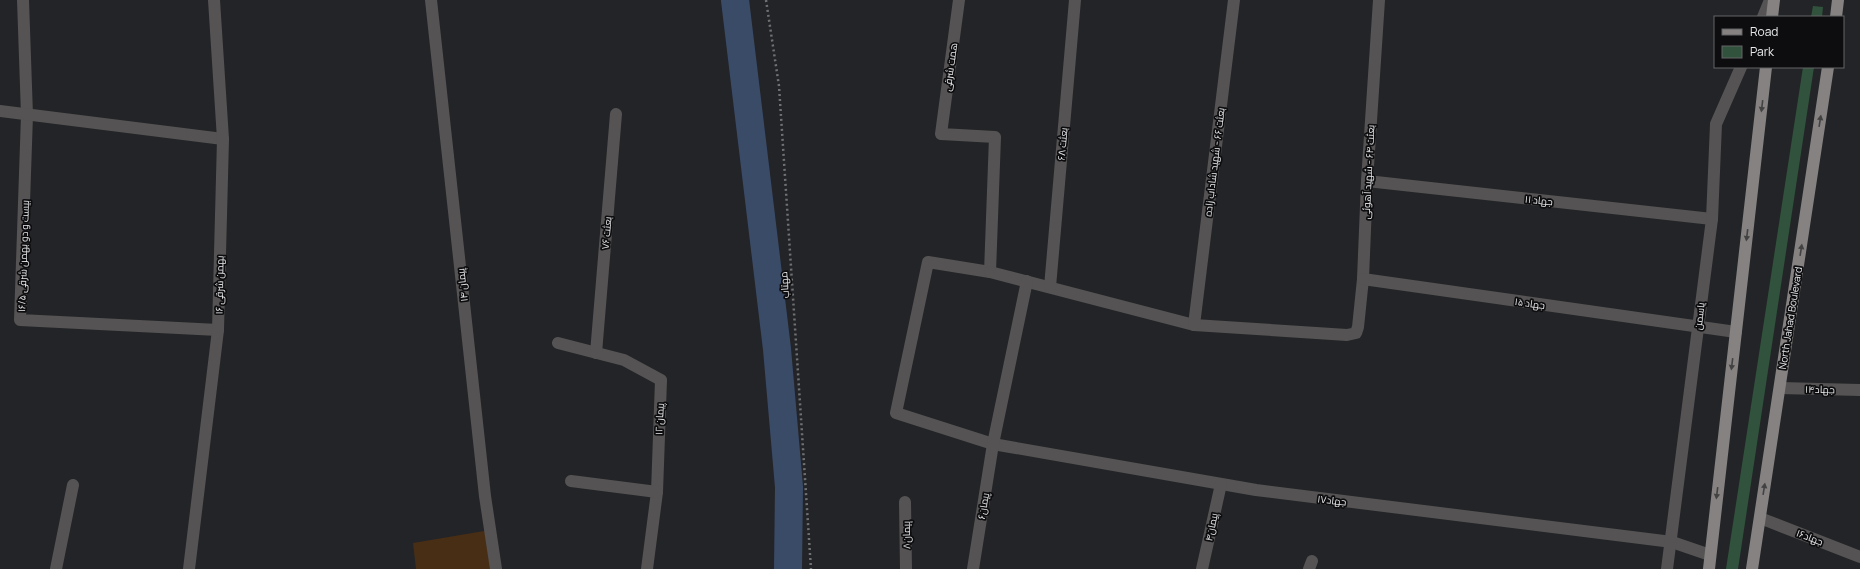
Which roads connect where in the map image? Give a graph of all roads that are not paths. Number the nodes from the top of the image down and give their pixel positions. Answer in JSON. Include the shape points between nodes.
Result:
{"nodes":[{"id":1,"x":23,"y":0,"type":"edge"},
{"id":2,"x":214,"y":0,"type":"edge"},
{"id":3,"x":431,"y":0,"type":"edge"},
{"id":4,"x":959,"y":0,"type":"edge"},
{"id":5,"x":1075,"y":0,"type":"edge"},
{"id":6,"x":1234,"y":0,"type":"edge"},
{"id":7,"x":1379,"y":0,"type":"edge"},
{"id":8,"x":1770,"y":0,"type":"edge"},
{"id":9,"x":1774,"y":0,"type":"edge"},
{"id":10,"x":1838,"y":0,"type":"edge"},
{"id":11,"x":1763,"y":16,"type":"edge"},
{"id":12,"x":1772,"y":16,"type":"edge"},
{"id":13,"x":1836,"y":16,"type":"edge"},
{"id":14,"x":1741,"y":68,"type":"edge"},
{"id":15,"x":1766,"y":68,"type":"edge"},
{"id":16,"x":1828,"y":68,"type":"edge"},
{"id":17,"x":0,"y":111,"type":"edge"},
{"id":18,"x":616,"y":114,"type":"dead end"},
{"id":19,"x":27,"y":115,"type":"junction"},
{"id":20,"x":223,"y":139,"type":"junction"},
{"id":21,"x":1367,"y":182,"type":"junction"},
{"id":22,"x":1712,"y":219,"type":"junction"},
{"id":23,"x":990,"y":272,"type":"junction"},
{"id":24,"x":1363,"y":279,"type":"junction"},
{"id":25,"x":1027,"y":281,"type":"junction"},
{"id":26,"x":1050,"y":287,"type":"junction"},
{"id":27,"x":1194,"y":325,"type":"junction"},
{"id":28,"x":1698,"y":327,"type":"junction"},
{"id":29,"x":218,"y":330,"type":"junction"},
{"id":30,"x":1736,"y":332,"type":"junction"},
{"id":31,"x":558,"y":343,"type":"dead end"},
{"id":32,"x":596,"y":352,"type":"junction"},
{"id":33,"x":1780,"y":388,"type":"junction"},
{"id":34,"x":1860,"y":390,"type":"edge"},
{"id":35,"x":994,"y":444,"type":"junction"},
{"id":36,"x":571,"y":481,"type":"dead end"},
{"id":37,"x":1221,"y":484,"type":"junction"},
{"id":38,"x":73,"y":485,"type":"dead end"},
{"id":39,"x":657,"y":492,"type":"junction"},
{"id":40,"x":905,"y":502,"type":"dead end"},
{"id":41,"x":1760,"y":518,"type":"junction"},
{"id":42,"x":1672,"y":542,"type":"junction"},
{"id":43,"x":1710,"y":555,"type":"junction"},
{"id":44,"x":1860,"y":557,"type":"edge"},
{"id":45,"x":56,"y":569,"type":"edge"},
{"id":46,"x":189,"y":569,"type":"edge"},
{"id":47,"x":496,"y":569,"type":"edge"},
{"id":48,"x":647,"y":569,"type":"edge"},
{"id":49,"x":906,"y":569,"type":"edge"},
{"id":50,"x":973,"y":569,"type":"edge"},
{"id":51,"x":1202,"y":569,"type":"edge"},
{"id":52,"x":1667,"y":569,"type":"edge"},
{"id":53,"x":1709,"y":569,"type":"edge"},
{"id":54,"x":1752,"y":569,"type":"edge"}],
"edges":[{"from":1,"to":19,"type":"street"},
{"from":2,"to":20,"type":"street","name":"بهمن شرقی ۱۶"},
{"from":3,"to":47,"type":"street","name":"پیمان ۱۴","via":[[485,496]]},
{"from":4,"to":23,"type":"street","name":"همت شرقی","via":[[941,134],[995,137]]},
{"from":5,"to":26,"type":"street","name":"بعثت ۶۸"},
{"from":6,"to":27,"type":"street","name":"بعثت ۶۶ - شهید شاداب زاده"},
{"from":7,"to":21,"type":"street","name":"بعثت ۶۴ - شهید آهوئی"},
{"from":8,"to":11,"type":"street"},
{"from":9,"to":12,"type":"main road"},
{"from":10,"to":13,"type":"main road"},
{"from":14,"to":22,"type":"street","name":"یاسمن","via":[[1716,124]]},
{"from":15,"to":30,"type":"main road","one_way":true},
{"from":33,"to":16,"type":"main road","name":"North Jahad Boulevard","one_way":true},
{"from":17,"to":19,"type":"street"},
{"from":18,"to":32,"type":"street","name":"بعثت ۷۶"},
{"from":19,"to":20,"type":"street"},
{"from":19,"to":29,"type":"street","name":"بیست و دو بهمن شرقی ۱۶/۵","via":[[20,320]]},
{"from":20,"to":29,"type":"street","name":"بهمن شرقی ۱۶"},
{"from":21,"to":22,"type":"street","name":"جهاد ۱۱"},
{"from":21,"to":24,"type":"street","name":"بعثت ۶۴ - شهید آهوئی"},
{"from":22,"to":28,"type":"street","name":"یاسمن"},
{"from":23,"to":25,"type":"street"},
{"from":23,"to":35,"type":"street","name":"جهاد۱۷","via":[[928,262],[896,413]]},
{"from":24,"to":27,"type":"street","name":"بعثت ۶۴ - شهید آهوئی","via":[[1358,327],[1356,333],[1347,336]]},
{"from":24,"to":28,"type":"street","name":"جهاد ۱۵"},
{"from":25,"to":26,"type":"street"},
{"from":25,"to":35,"type":"street","name":"پیمان۶"},
{"from":26,"to":27,"type":"street"},
{"from":28,"to":30,"type":"street","name":"جهاد ۱۵"},
{"from":28,"to":42,"type":"street","name":"یاسمن"},
{"from":29,"to":46,"type":"street","name":"بهمن شرقی ۱۶"},
{"from":30,"to":43,"type":"main road","one_way":true},
{"from":31,"to":32,"type":"street","name":"پیمان ۱۲"},
{"from":32,"to":39,"type":"street","name":"پیمان ۱۲","via":[[624,360],[661,380]]},
{"from":33,"to":34,"type":"street","name":"جهاد۱۴"},
{"from":41,"to":33,"type":"main road","name":"North Jahad Boulevard","one_way":true},
{"from":35,"to":37,"type":"street","name":"جهاد۱۷"},
{"from":35,"to":50,"type":"street","name":"پیمان۶"},
{"from":36,"to":39,"type":"street"},
{"from":37,"to":42,"type":"street","name":"جهاد۱۷"},
{"from":37,"to":51,"type":"street","name":"پیمان۴"},
{"from":38,"to":45,"type":"street"},
{"from":39,"to":48,"type":"street","name":"پیمان ۱۲"},
{"from":40,"to":49,"type":"street","name":"پیمان۸"},
{"from":41,"to":44,"type":"street","name":"جهاد۱۶"},
{"from":41,"to":54,"type":"main road","name":"North Jahad Boulevard"},
{"from":42,"to":43,"type":"street","name":"جهاد۱۷"},
{"from":42,"to":52,"type":"street","name":"یاسمن"},
{"from":43,"to":53,"type":"main road"}]}
